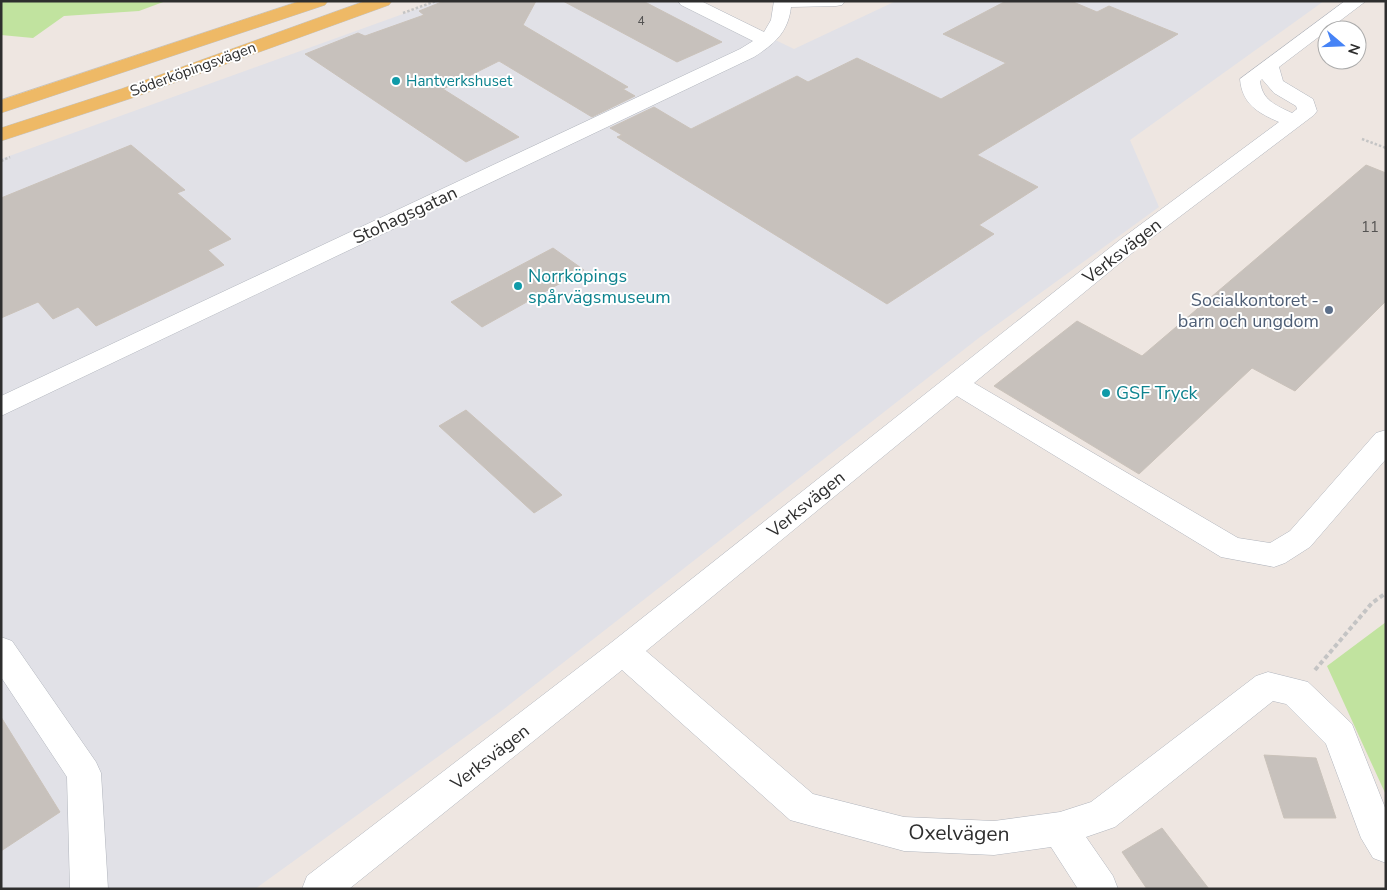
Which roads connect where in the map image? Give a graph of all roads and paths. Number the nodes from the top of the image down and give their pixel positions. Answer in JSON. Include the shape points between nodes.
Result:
{"nodes":[{"id":1,"x":319,"y":1,"type":"edge"},
{"id":2,"x":383,"y":1,"type":"edge"},
{"id":3,"x":687,"y":1,"type":"edge"},
{"id":4,"x":836,"y":1,"type":"edge"},
{"id":5,"x":1357,"y":1,"type":"edge"},
{"id":6,"x":783,"y":2,"type":"edge"},
{"id":7,"x":767,"y":41,"type":"junction"},
{"id":8,"x":1,"y":107,"type":"edge"},
{"id":9,"x":1,"y":135,"type":"edge"},
{"id":10,"x":1362,"y":139,"type":"dead end"},
{"id":11,"x":1386,"y":148,"type":"edge"},
{"id":12,"x":956,"y":384,"type":"junction"},
{"id":13,"x":6,"y":396,"type":"edge"},
{"id":14,"x":1386,"y":440,"type":"edge"},
{"id":15,"x":1386,"y":593,"type":"edge"},
{"id":16,"x":1,"y":650,"type":"edge"},
{"id":17,"x":623,"y":652,"type":"junction"},
{"id":18,"x":1296,"y":692,"type":"junction"},
{"id":19,"x":1060,"y":829,"type":"junction"},
{"id":20,"x":1386,"y":846,"type":"edge"},
{"id":21,"x":89,"y":889,"type":"edge"},
{"id":22,"x":320,"y":889,"type":"edge"},
{"id":23,"x":1100,"y":889,"type":"edge"}],
"edges":[{"from":1,"to":8,"type":"main road","name":"Söderköpingsvägen"},
{"from":2,"to":9,"type":"main road","name":"Söderköpingsvägen"},
{"from":3,"to":7,"type":"street"},
{"from":4,"to":6,"type":"street"},
{"from":5,"to":12,"type":"street","name":"Verksvägen","via":[[1250,79],[1252,97],[1258,104],[1294,121],[1129,244]]},
{"from":6,"to":7,"type":"street","via":[[777,31]]},
{"from":7,"to":13,"type":"street","name":"Stohagsgatan","via":[[693,79]]},
{"from":10,"to":11,"type":"path"},
{"from":12,"to":14,"type":"street","via":[[1232,550],[1274,555],[1300,539]]},
{"from":12,"to":17,"type":"street","name":"Verksvägen"},
{"from":15,"to":18,"type":"path","via":[[1372,603]]},
{"from":16,"to":21,"type":"street","via":[[84,773]]},
{"from":17,"to":19,"type":"street","name":"Oxelvägen","via":[[803,808],[904,834],[994,838]]},
{"from":17,"to":22,"type":"street","name":"Verksvägen"},
{"from":18,"to":19,"type":"street","name":"Oxelvägen","via":[[1268,686],[1102,815]]},
{"from":18,"to":20,"type":"street","via":[[1340,735],[1374,826]]},
{"from":19,"to":23,"type":"street"}]}
